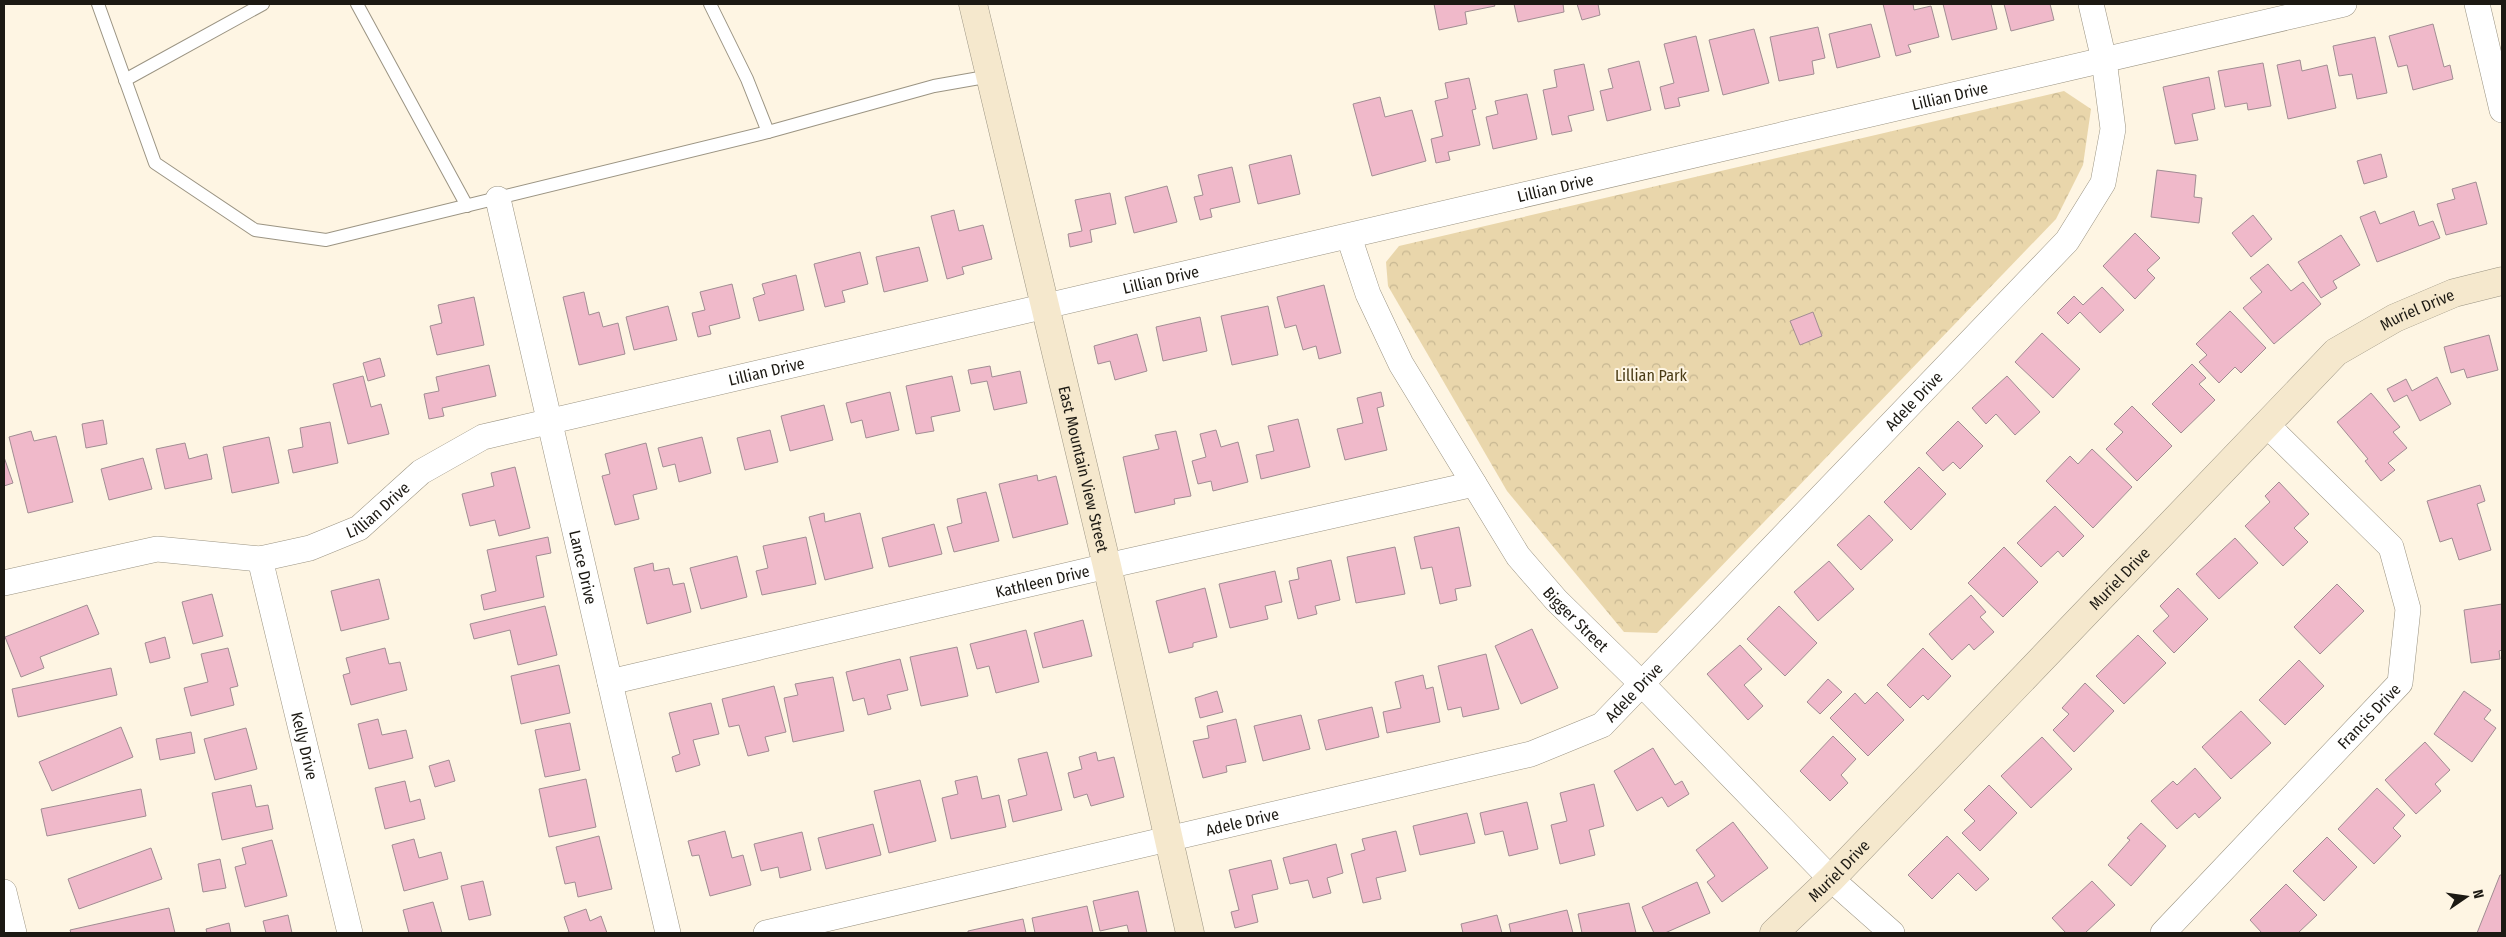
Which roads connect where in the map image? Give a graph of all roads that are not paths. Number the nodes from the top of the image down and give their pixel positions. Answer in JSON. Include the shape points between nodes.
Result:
{"nodes":[{"id":1,"x":98,"y":4,"type":"edge"},
{"id":2,"x":263,"y":4,"type":"edge"},
{"id":3,"x":357,"y":4,"type":"edge"},
{"id":4,"x":710,"y":4,"type":"edge"},
{"id":5,"x":973,"y":4,"type":"edge"},
{"id":6,"x":2091,"y":4,"type":"edge"},
{"id":7,"x":2344,"y":4,"type":"edge"},
{"id":8,"x":2477,"y":4,"type":"edge"},
{"id":9,"x":2104,"y":60,"type":"junction"},
{"id":10,"x":991,"y":76,"type":"junction"},
{"id":11,"x":126,"y":80,"type":"junction"},
{"id":12,"x":2502,"y":110,"type":"edge"},
{"id":13,"x":768,"y":132,"type":"junction"},
{"id":14,"x":498,"y":199,"type":"junction"},
{"id":15,"x":467,"y":206,"type":"junction"},
{"id":16,"x":1348,"y":237,"type":"junction"},
{"id":17,"x":2502,"y":281,"type":"edge"},
{"id":18,"x":1046,"y":307,"type":"junction"},
{"id":19,"x":550,"y":421,"type":"junction"},
{"id":20,"x":2266,"y":424,"type":"junction"},
{"id":21,"x":1474,"y":484,"type":"junction"},
{"id":22,"x":260,"y":560,"type":"junction"},
{"id":23,"x":1107,"y":566,"type":"junction"},
{"id":24,"x":4,"y":583,"type":"edge"},
{"id":25,"x":610,"y":682,"type":"junction"},
{"id":26,"x":1642,"y":684,"type":"junction"},
{"id":27,"x":1168,"y":840,"type":"junction"},
{"id":28,"x":1831,"y":879,"type":"junction"},
{"id":29,"x":4,"y":892,"type":"edge"},
{"id":30,"x":14,"y":933,"type":"edge"},
{"id":31,"x":350,"y":933,"type":"edge"},
{"id":32,"x":668,"y":933,"type":"edge"},
{"id":33,"x":766,"y":933,"type":"edge"},
{"id":34,"x":1190,"y":933,"type":"edge"},
{"id":35,"x":1774,"y":933,"type":"edge"},
{"id":36,"x":1892,"y":933,"type":"edge"},
{"id":37,"x":2163,"y":933,"type":"edge"}],
"edges":[{"from":1,"to":11,"type":"lane"},
{"from":2,"to":11,"type":"lane"},
{"from":3,"to":15,"type":"lane"},
{"from":4,"to":13,"type":"lane"},
{"from":5,"to":10,"type":"street","name":"East Mountain View Street"},
{"from":6,"to":9,"type":"street","name":"Adele Drive"},
{"from":7,"to":9,"type":"street","name":"Lillian Drive"},
{"from":8,"to":12,"type":"street"},
{"from":9,"to":16,"type":"street","name":"Lillian Drive"},
{"from":9,"to":26,"type":"street","name":"Adele Drive","via":[[2113,129],[2103,183],[2067,241]]},
{"from":10,"to":13,"type":"lane","via":[[934,86]]},
{"from":10,"to":18,"type":"street","name":"East Mountain View Street"},
{"from":11,"to":15,"type":"lane","via":[[155,163],[255,230],[326,240]]},
{"from":13,"to":14,"type":"lane"},
{"from":14,"to":15,"type":"lane"},
{"from":14,"to":19,"type":"street","name":"Lance Drive"},
{"from":16,"to":18,"type":"street","name":"Lillian Drive"},
{"from":16,"to":21,"type":"street","name":"Bigger Street","via":[[1368,294],[1401,364]]},
{"from":17,"to":20,"type":"street","name":"Muriel Drive","via":[[2454,293],[2395,318],[2336,352]]},
{"from":18,"to":19,"type":"street","name":"Lillian Drive"},
{"from":18,"to":23,"type":"street","name":"East Mountain View Street"},
{"from":19,"to":22,"type":"street","name":"Lillian Drive","via":[[483,437],[421,472],[359,528],[310,548]]},
{"from":19,"to":25,"type":"street","name":"Lance Drive"},
{"from":20,"to":28,"type":"street","name":"Muriel Drive"},
{"from":20,"to":37,"type":"street","name":"Francis Drive","via":[[2391,547],[2408,609],[2400,683]]},
{"from":21,"to":23,"type":"street","name":"Kathleen Drive"},
{"from":21,"to":26,"type":"street","name":"Bigger Street","via":[[1518,556],[1556,600]]},
{"from":22,"to":24,"type":"street","name":"Lillian Drive","via":[[157,549]]},
{"from":22,"to":31,"type":"street","name":"Kelly Drive"},
{"from":23,"to":25,"type":"street","name":"Kathleen Drive"},
{"from":23,"to":27,"type":"street","name":"East Mountain View Street"},
{"from":25,"to":32,"type":"street","name":"Lance Drive"},
{"from":26,"to":27,"type":"street","name":"Adele Drive","via":[[1602,725],[1531,754]]},
{"from":26,"to":28,"type":"street","name":"Bigger Street"},
{"from":27,"to":33,"type":"street","name":"Adele Drive"},
{"from":27,"to":34,"type":"street","name":"East Mountain View Street"},
{"from":28,"to":35,"type":"street","name":"Muriel Drive"},
{"from":28,"to":36,"type":"street","name":"Bigger Street"},
{"from":29,"to":30,"type":"street"}]}
